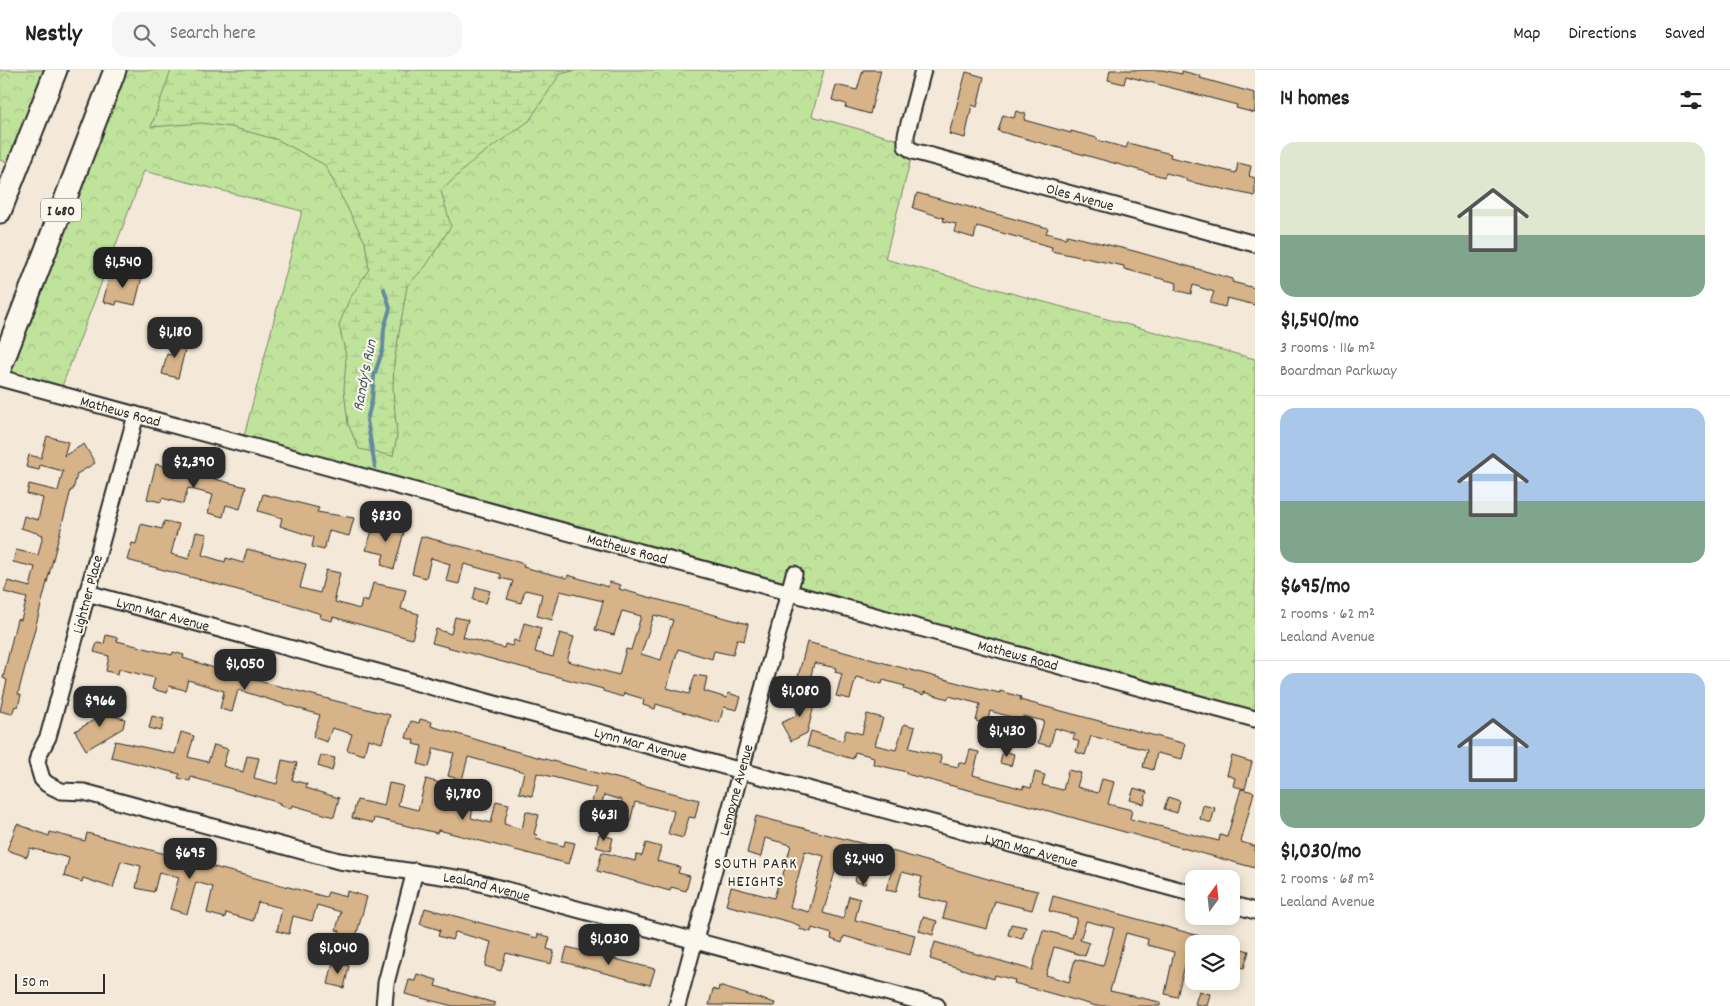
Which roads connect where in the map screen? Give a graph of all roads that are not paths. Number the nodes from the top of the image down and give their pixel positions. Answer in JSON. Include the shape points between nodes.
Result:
{"nodes":[{"id":1,"x":56,"y":70,"type":"edge"},
{"id":2,"x":115,"y":70,"type":"edge"},
{"id":3,"x":923,"y":70,"type":"edge"},
{"id":4,"x":0,"y":212,"type":"edge"},
{"id":5,"x":1255,"y":244,"type":"edge"},
{"id":6,"x":3,"y":359,"type":"edge"},
{"id":7,"x":0,"y":378,"type":"edge"},
{"id":8,"x":136,"y":415,"type":"junction"},
{"id":9,"x":794,"y":574,"type":"dead end"},
{"id":10,"x":87,"y":593,"type":"junction"},
{"id":11,"x":790,"y":593,"type":"junction"},
{"id":12,"x":1255,"y":719,"type":"edge"},
{"id":13,"x":741,"y":771,"type":"junction"},
{"id":14,"x":39,"y":772,"type":"joint"},
{"id":15,"x":415,"y":871,"type":"junction"},
{"id":16,"x":1185,"y":892,"type":"edge"},
{"id":17,"x":1240,"y":907,"type":"edge"},
{"id":18,"x":1255,"y":911,"type":"edge"},
{"id":19,"x":695,"y":941,"type":"junction"},
{"id":20,"x":384,"y":1006,"type":"edge"},
{"id":21,"x":677,"y":1006,"type":"edge"},
{"id":22,"x":937,"y":1006,"type":"edge"}],
"edges":[{"from":1,"to":4,"type":"highway"},
{"from":2,"to":6,"type":"highway","number":"I 680"},
{"from":3,"to":5,"type":"street","name":"Oles Avenue","via":[[906,135],[906,146],[912,151]]},
{"from":7,"to":8,"type":"street","name":"Mathews Road"},
{"from":8,"to":10,"type":"street","name":"Lightner Place"},
{"from":8,"to":11,"type":"street","name":"Mathews Road"},
{"from":9,"to":11,"type":"street","name":"Lemoyne Avenue"},
{"from":10,"to":13,"type":"street","name":"Lynn Mar Avenue"},
{"from":10,"to":14,"type":"street","name":"Lightner Place","via":[[48,737],[39,754]]},
{"from":11,"to":12,"type":"street","name":"Mathews Road"},
{"from":11,"to":13,"type":"street","name":"Lemoyne Avenue"},
{"from":13,"to":16,"type":"street","name":"Lynn Mar Avenue"},
{"from":13,"to":19,"type":"street","name":"Lemoyne Avenue"},
{"from":14,"to":15,"type":"street","name":"Lealand Avenue","via":[[47,784],[61,791],[84,792],[339,861]]},
{"from":15,"to":19,"type":"street","name":"Lealand Avenue","via":[[469,880]]},
{"from":15,"to":20,"type":"street","via":[[386,984]]},
{"from":17,"to":18,"type":"street"},
{"from":19,"to":21,"type":"street","name":"Lemoyne Avenue"},
{"from":19,"to":22,"type":"street","name":"Lealand Avenue"}]}
